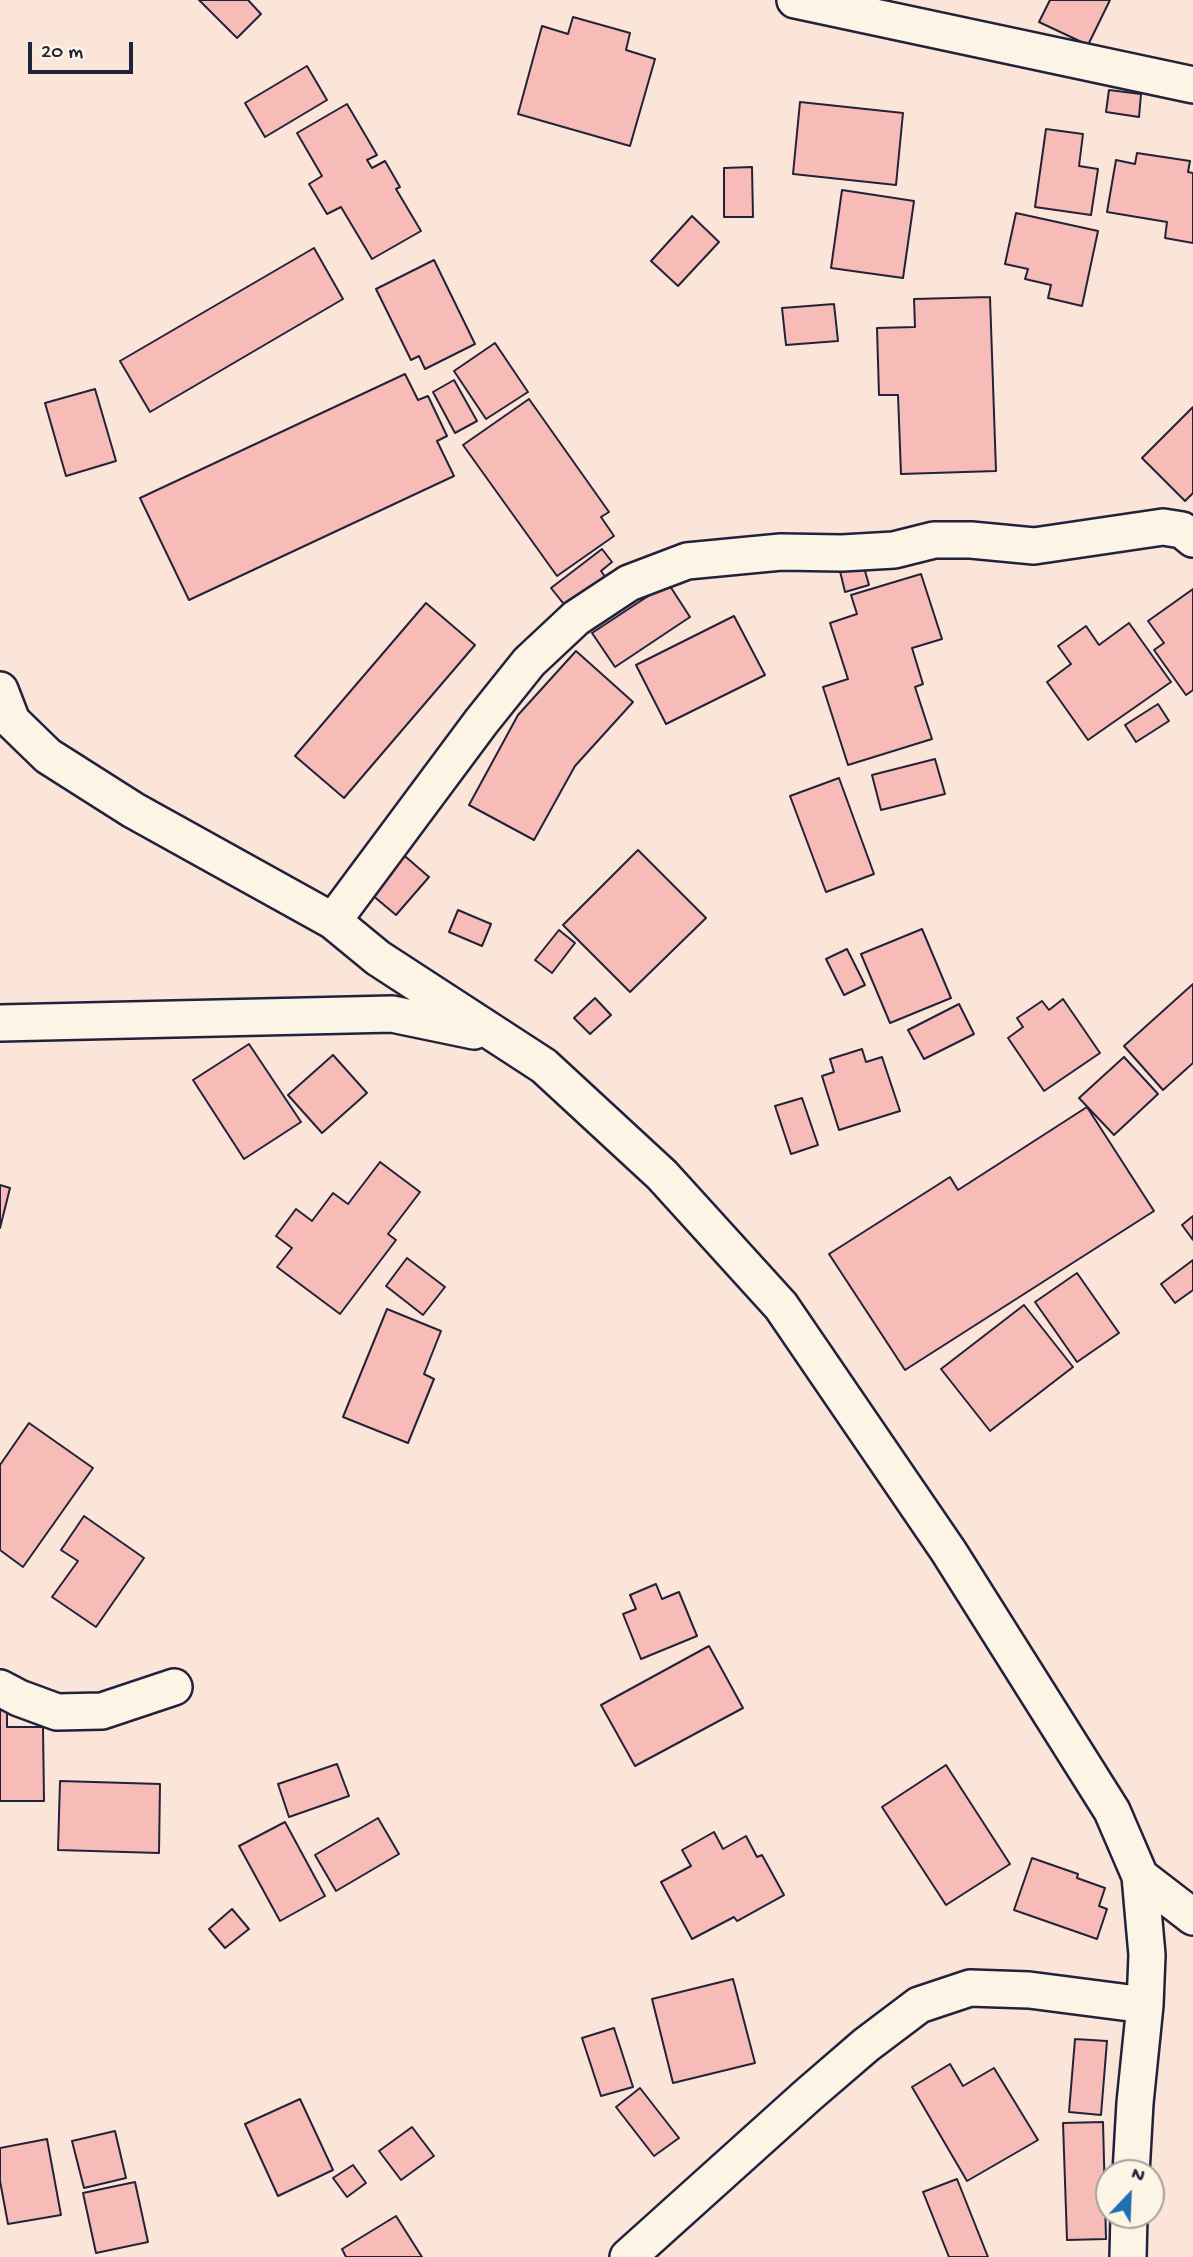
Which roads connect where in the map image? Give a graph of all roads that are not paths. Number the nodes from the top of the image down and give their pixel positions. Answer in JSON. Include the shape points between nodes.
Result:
{"nodes":[{"id":1,"x":795,"y":0,"type":"edge"},
{"id":2,"x":1193,"y":85,"type":"edge"},
{"id":3,"x":1193,"y":538,"type":"edge"},
{"id":4,"x":0,"y":690,"type":"edge"},
{"id":5,"x":333,"y":921,"type":"junction"},
{"id":6,"x":378,"y":958,"type":"junction"},
{"id":7,"x":348,"y":1014,"type":"junction"},
{"id":8,"x":0,"y":1023,"type":"edge"},
{"id":9,"x":501,"y":1038,"type":"junction"},
{"id":10,"x":174,"y":1687,"type":"dead end"},
{"id":11,"x":0,"y":1688,"type":"edge"},
{"id":12,"x":1140,"y":1877,"type":"junction"},
{"id":13,"x":1193,"y":1917,"type":"edge"},
{"id":14,"x":1145,"y":2005,"type":"junction"},
{"id":15,"x":1132,"y":2159,"type":"edge"},
{"id":16,"x":1129,"y":2229,"type":"edge"},
{"id":17,"x":628,"y":2257,"type":"edge"},
{"id":18,"x":1128,"y":2257,"type":"edge"}],
"edges":[{"from":1,"to":2,"type":"street"},
{"from":3,"to":5,"type":"street","via":[[1182,530],[1163,527],[1034,546],[934,540],[894,550],[781,552],[687,561],[629,583],[576,618],[529,662]]},
{"from":4,"to":5,"type":"street","via":[[12,721],[48,756],[133,810]]},
{"from":5,"to":6,"type":"street"},
{"from":6,"to":7,"type":"street","via":[[388,979],[382,994],[372,1004]]},
{"from":6,"to":9,"type":"street"},
{"from":7,"to":8,"type":"street"},
{"from":7,"to":9,"type":"street","via":[[392,1014]]},
{"from":9,"to":12,"type":"street","via":[[544,1066],[662,1175],[781,1306],[949,1552],[1112,1811]]},
{"from":10,"to":11,"type":"street","via":[[102,1711],[57,1712]]},
{"from":12,"to":13,"type":"street"},
{"from":12,"to":14,"type":"street","via":[[1147,1955]]},
{"from":14,"to":15,"type":"street"},
{"from":14,"to":17,"type":"street","via":[[1028,1990],[970,1988],[919,2005],[808,2095]]},
{"from":16,"to":18,"type":"street"}]}
